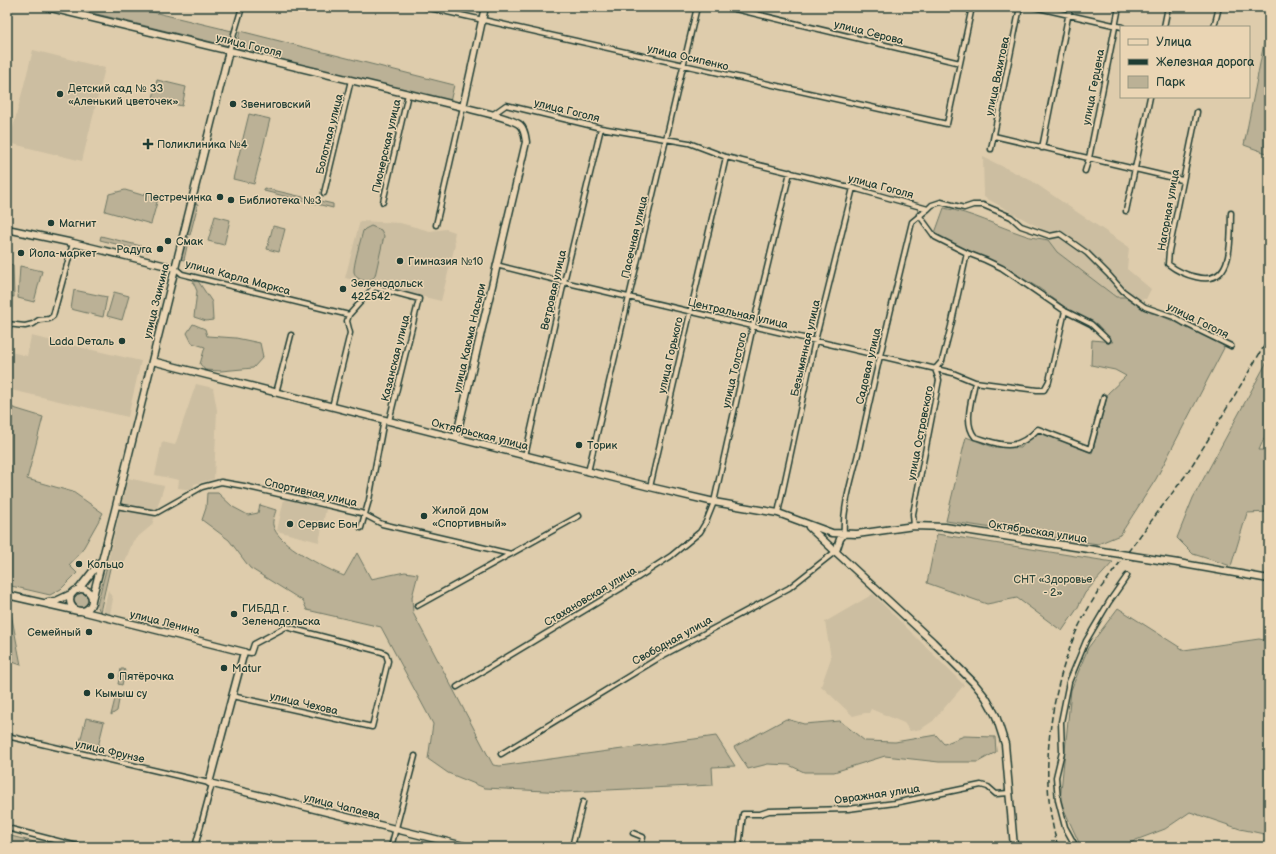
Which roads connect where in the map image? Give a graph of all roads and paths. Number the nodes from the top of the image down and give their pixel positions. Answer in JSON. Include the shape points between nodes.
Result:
{"nodes":[{"id":1,"x":47,"y":7,"type":"edge"},
{"id":2,"x":242,"y":7,"type":"edge"},
{"id":3,"x":425,"y":7,"type":"edge"},
{"id":4,"x":485,"y":7,"type":"edge"},
{"id":5,"x":697,"y":7,"type":"edge"},
{"id":6,"x":727,"y":7,"type":"edge"},
{"id":7,"x":972,"y":7,"type":"edge"},
{"id":8,"x":1020,"y":7,"type":"edge"},
{"id":9,"x":1034,"y":7,"type":"edge"},
{"id":10,"x":1070,"y":7,"type":"edge"},
{"id":11,"x":1119,"y":7,"type":"edge"},
{"id":12,"x":1168,"y":7,"type":"edge"},
{"id":13,"x":1218,"y":7,"type":"edge"},
{"id":14,"x":1068,"y":15,"type":"junction"},
{"id":15,"x":482,"y":20,"type":"junction"},
{"id":16,"x":1115,"y":26,"type":"junction"},
{"id":17,"x":1164,"y":26,"type":"edge"},
{"id":18,"x":1214,"y":26,"type":"edge"},
{"id":19,"x":1120,"y":27,"type":"edge"},
{"id":20,"x":229,"y":51,"type":"junction"},
{"id":21,"x":960,"y":63,"type":"junction"},
{"id":22,"x":683,"y":65,"type":"junction"},
{"id":23,"x":351,"y":80,"type":"junction"},
{"id":24,"x":408,"y":94,"type":"junction"},
{"id":25,"x":1150,"y":98,"type":"edge"},
{"id":26,"x":463,"y":107,"type":"junction"},
{"id":27,"x":1197,"y":112,"type":"dead end"},
{"id":28,"x":492,"y":115,"type":"junction"},
{"id":29,"x":521,"y":126,"type":"joint"},
{"id":30,"x":601,"y":128,"type":"junction"},
{"id":31,"x":994,"y":136,"type":"junction"},
{"id":32,"x":666,"y":139,"type":"junction"},
{"id":33,"x":1042,"y":148,"type":"junction"},
{"id":34,"x":991,"y":149,"type":"dead end"},
{"id":35,"x":726,"y":157,"type":"junction"},
{"id":36,"x":1088,"y":158,"type":"junction"},
{"id":37,"x":1136,"y":169,"type":"junction"},
{"id":38,"x":1085,"y":171,"type":"dead end"},
{"id":39,"x":790,"y":172,"type":"junction"},
{"id":40,"x":1182,"y":180,"type":"junction"},
{"id":41,"x":853,"y":188,"type":"junction"},
{"id":42,"x":324,"y":193,"type":"dead end"},
{"id":43,"x":383,"y":202,"type":"dead end"},
{"id":44,"x":928,"y":209,"type":"junction"},
{"id":45,"x":1126,"y":211,"type":"dead end"},
{"id":46,"x":1231,"y":213,"type":"dead end"},
{"id":47,"x":919,"y":215,"type":"junction"},
{"id":48,"x":436,"y":225,"type":"dead end"},
{"id":49,"x":7,"y":230,"type":"edge"},
{"id":50,"x":73,"y":243,"type":"junction"},
{"id":51,"x":967,"y":253,"type":"junction"},
{"id":52,"x":496,"y":265,"type":"junction"},
{"id":53,"x":175,"y":268,"type":"junction"},
{"id":54,"x":564,"y":282,"type":"junction"},
{"id":55,"x":629,"y":297,"type":"junction"},
{"id":56,"x":689,"y":311,"type":"junction"},
{"id":57,"x":1065,"y":311,"type":"junction"},
{"id":58,"x":349,"y":315,"type":"junction"},
{"id":59,"x":7,"y":324,"type":"edge"},
{"id":60,"x":753,"y":326,"type":"junction"},
{"id":61,"x":291,"y":336,"type":"dead end"},
{"id":62,"x":1108,"y":340,"type":"dead end"},
{"id":63,"x":815,"y":341,"type":"junction"},
{"id":64,"x":1231,"y":346,"type":"dead end"},
{"id":65,"x":879,"y":356,"type":"junction"},
{"id":66,"x":152,"y":361,"type":"junction"},
{"id":67,"x":935,"y":369,"type":"junction"},
{"id":68,"x":975,"y":382,"type":"junction"},
{"id":69,"x":276,"y":393,"type":"junction"},
{"id":70,"x":1104,"y":397,"type":"dead end"},
{"id":71,"x":332,"y":407,"type":"junction"},
{"id":72,"x":386,"y":421,"type":"junction"},
{"id":73,"x":456,"y":438,"type":"junction"},
{"id":74,"x":525,"y":456,"type":"junction"},
{"id":75,"x":588,"y":472,"type":"junction"},
{"id":76,"x":650,"y":487,"type":"junction"},
{"id":77,"x":714,"y":502,"type":"junction"},
{"id":78,"x":116,"y":506,"type":"junction"},
{"id":79,"x":778,"y":514,"type":"junction"},
{"id":80,"x":364,"y":515,"type":"junction"},
{"id":81,"x":579,"y":516,"type":"dead end"},
{"id":82,"x":804,"y":522,"type":"junction"},
{"id":83,"x":914,"y":526,"type":"junction"},
{"id":84,"x":361,"y":528,"type":"dead end"},
{"id":85,"x":844,"y":534,"type":"junction"},
{"id":86,"x":836,"y":551,"type":"junction"},
{"id":87,"x":511,"y":554,"type":"junction"},
{"id":88,"x":102,"y":559,"type":"junction"},
{"id":89,"x":1127,"y":576,"type":"dead end"},
{"id":90,"x":1269,"y":579,"type":"edge"},
{"id":91,"x":75,"y":592,"type":"junction"},
{"id":92,"x":7,"y":596,"type":"edge"},
{"id":93,"x":91,"y":602,"type":"junction"},
{"id":94,"x":41,"y":603,"type":"junction"},
{"id":95,"x":417,"y":606,"type":"dead end"},
{"id":96,"x":79,"y":611,"type":"junction"},
{"id":97,"x":96,"y":616,"type":"junction"},
{"id":98,"x":244,"y":652,"type":"junction"},
{"id":99,"x":457,"y":687,"type":"dead end"},
{"id":100,"x":232,"y":696,"type":"junction"},
{"id":101,"x":7,"y":736,"type":"edge"},
{"id":102,"x":501,"y":754,"type":"dead end"},
{"id":103,"x":415,"y":756,"type":"dead end"},
{"id":104,"x":210,"y":784,"type":"junction"},
{"id":105,"x":1009,"y":793,"type":"junction"},
{"id":106,"x":583,"y":802,"type":"dead end"},
{"id":107,"x":7,"y":828,"type":"edge"},
{"id":108,"x":395,"y":830,"type":"junction"},
{"id":109,"x":633,"y":834,"type":"dead end"},
{"id":110,"x":81,"y":847,"type":"edge"},
{"id":111,"x":195,"y":847,"type":"edge"},
{"id":112,"x":391,"y":847,"type":"edge"},
{"id":113,"x":468,"y":847,"type":"edge"},
{"id":114,"x":572,"y":847,"type":"edge"},
{"id":115,"x":641,"y":847,"type":"edge"},
{"id":116,"x":739,"y":847,"type":"edge"},
{"id":117,"x":1014,"y":847,"type":"edge"},
{"id":118,"x":1076,"y":847,"type":"edge"}],
"edges":[{"from":1,"to":20,"type":"main road","name":"улица Гоголя"},
{"from":2,"to":20,"type":"street","name":"улица Заикина"},
{"from":3,"to":15,"type":"street","name":"улица Осипенко"},
{"from":4,"to":15,"type":"main road"},
{"from":5,"to":22,"type":"street","name":"Пасечная улица"},
{"from":6,"to":21,"type":"street","name":"улица Серова"},
{"from":7,"to":21,"type":"street"},
{"from":8,"to":31,"type":"street","name":"улица Вахитова"},
{"from":9,"to":14,"type":"street"},
{"from":10,"to":14,"type":"street"},
{"from":11,"to":16,"type":"street","name":"улица Герцена"},
{"from":12,"to":17,"type":"street"},
{"from":13,"to":18,"type":"street"},
{"from":14,"to":16,"type":"street"},
{"from":14,"to":33,"type":"street"},
{"from":15,"to":22,"type":"street","name":"улица Осипенко"},
{"from":15,"to":26,"type":"main road"},
{"from":16,"to":19,"type":"street"},
{"from":16,"to":36,"type":"street","name":"улица Герцена"},
{"from":20,"to":23,"type":"main road","name":"улица Гоголя"},
{"from":20,"to":53,"type":"main road","name":"улица Заикина"},
{"from":21,"to":22,"type":"street","name":"улица Осипенко","via":[[947,124]]},
{"from":22,"to":32,"type":"street","name":"Пасечная улица"},
{"from":23,"to":24,"type":"main road","name":"улица Гоголя"},
{"from":23,"to":42,"type":"street","name":"Болотная улица"},
{"from":24,"to":26,"type":"main road","name":"улица Гоголя"},
{"from":24,"to":43,"type":"street","name":"Пионерская улица"},
{"from":25,"to":37,"type":"street"},
{"from":26,"to":28,"type":"main road","name":"улица Гоголя"},
{"from":26,"to":48,"type":"street"},
{"from":27,"to":40,"type":"street","name":"Нагорная улица"},
{"from":28,"to":29,"type":"main road","name":"улица Гоголя"},
{"from":28,"to":30,"type":"street","name":"улица Гоголя","via":[[506,105]]},
{"from":29,"to":52,"type":"main road","name":"улица Каюма Насыри","via":[[525,132],[526,142]]},
{"from":30,"to":32,"type":"street","name":"улица Гоголя"},
{"from":30,"to":54,"type":"street","name":"Ветровая улица"},
{"from":31,"to":33,"type":"street"},
{"from":31,"to":34,"type":"street","name":"улица Вахитова"},
{"from":32,"to":35,"type":"street","name":"улица Гоголя","via":[[690,143]]},
{"from":32,"to":55,"type":"street","name":"Пасечная улица"},
{"from":33,"to":36,"type":"street"},
{"from":35,"to":39,"type":"street","name":"улица Гоголя"},
{"from":35,"to":56,"type":"street","name":"улица Горького"},
{"from":36,"to":37,"type":"street"},
{"from":36,"to":38,"type":"street","name":"улица Герцена"},
{"from":37,"to":40,"type":"street"},
{"from":37,"to":45,"type":"street"},
{"from":39,"to":41,"type":"street","name":"улица Гоголя"},
{"from":39,"to":60,"type":"street","name":"улица Толстого"},
{"from":40,"to":46,"type":"street","name":"Нагорная улица","via":[[1169,251],[1168,264],[1174,269],[1203,279],[1211,279],[1219,274],[1228,261]]},
{"from":41,"to":44,"type":"street","name":"улица Гоголя"},
{"from":41,"to":63,"type":"street","name":"Безымянная улица"},
{"from":44,"to":47,"type":"street","name":"Садовая улица"},
{"from":44,"to":64,"type":"street","name":"улица Гоголя","via":[[941,202],[964,208],[983,205],[1011,217],[1021,226],[1050,236],[1060,234],[1087,253],[1123,291],[1146,307],[1174,317]]},
{"from":47,"to":51,"type":"street","via":[[935,238]]},
{"from":47,"to":65,"type":"street","name":"Садовая улица","via":[[912,222]]},
{"from":49,"to":50,"type":"main road","name":"улица Карла Маркса"},
{"from":50,"to":53,"type":"main road","name":"улица Карла Маркса"},
{"from":50,"to":59,"type":"street","via":[[53,316],[28,325]]},
{"from":51,"to":57,"type":"street","via":[[1002,268]]},
{"from":51,"to":67,"type":"street","via":[[942,361]]},
{"from":52,"to":54,"type":"street","name":"Центральная улица"},
{"from":52,"to":73,"type":"main road","name":"улица Каюма Насыри"},
{"from":53,"to":58,"type":"street","name":"улица Карла Маркса","via":[[182,274]]},
{"from":53,"to":66,"type":"main road","name":"улица Заикина"},
{"from":54,"to":55,"type":"street","name":"Центральная улица"},
{"from":54,"to":74,"type":"street","name":"Ветровая улица"},
{"from":55,"to":56,"type":"street","name":"Центральная улица"},
{"from":55,"to":75,"type":"street","name":"Пасечная улица"},
{"from":56,"to":60,"type":"street","name":"Центральная улица"},
{"from":56,"to":76,"type":"street","name":"улица Горького"},
{"from":57,"to":62,"type":"street","via":[[1092,324]]},
{"from":57,"to":68,"type":"street","name":"Центральная улица","via":[[1053,368],[1044,390]]},
{"from":58,"to":71,"type":"street","via":[[347,321],[350,333]]},
{"from":58,"to":72,"type":"street","name":"Казанская улица","via":[[374,287],[419,299]]},
{"from":60,"to":63,"type":"street","name":"Центральная улица"},
{"from":60,"to":77,"type":"street","name":"улица Толстого"},
{"from":61,"to":69,"type":"street"},
{"from":63,"to":65,"type":"street","name":"Центральная улица"},
{"from":63,"to":79,"type":"street","name":"Безымянная улица"},
{"from":65,"to":67,"type":"street","name":"Центральная улица"},
{"from":65,"to":85,"type":"street","name":"Садовая улица","via":[[845,507]]},
{"from":66,"to":69,"type":"main road","name":"Октябрьская улица"},
{"from":66,"to":78,"type":"main road","name":"улица Заикина"},
{"from":67,"to":68,"type":"street","name":"Центральная улица"},
{"from":67,"to":83,"type":"street","name":"улица Островского","via":[[939,380],[913,514]]},
{"from":68,"to":70,"type":"street","via":[[969,418],[971,433],[975,437],[1007,446],[1022,442],[1038,429],[1090,449]]},
{"from":69,"to":71,"type":"main road","name":"Октябрьская улица"},
{"from":71,"to":72,"type":"main road","name":"Октябрьская улица"},
{"from":72,"to":73,"type":"main road","name":"Октябрьская улица"},
{"from":72,"to":80,"type":"street","name":"Казанская улица"},
{"from":73,"to":74,"type":"main road","name":"Октябрьская улица"},
{"from":74,"to":75,"type":"main road","name":"Октябрьская улица"},
{"from":75,"to":76,"type":"main road","name":"Октябрьская улица"},
{"from":76,"to":77,"type":"main road","name":"Октябрьская улица"},
{"from":77,"to":79,"type":"main road","name":"Октябрьская улица"},
{"from":77,"to":99,"type":"street","name":"Стахановская улица","via":[[700,532],[671,556]]},
{"from":78,"to":80,"type":"street","name":"Спортивная улица","via":[[156,513],[202,487],[221,482]]},
{"from":78,"to":88,"type":"main road","name":"улица Заикина"},
{"from":79,"to":82,"type":"main road","name":"Октябрьская улица"},
{"from":80,"to":84,"type":"street","name":"Казанская улица"},
{"from":80,"to":87,"type":"street","name":"Спортивная улица","via":[[382,524]]},
{"from":81,"to":87,"type":"street"},
{"from":82,"to":85,"type":"main road","name":"Октябрьская улица","via":[[832,533]]},
{"from":82,"to":86,"type":"main road","name":"Октябрьская улица"},
{"from":83,"to":85,"type":"main road","name":"Октябрьская улица"},
{"from":83,"to":90,"type":"main road","name":"Октябрьская улица","bridge":true,"via":[[945,527]]},
{"from":85,"to":86,"type":"main road","name":"Свободная улица"},
{"from":86,"to":102,"type":"street","name":"Свободная улица","via":[[789,588],[662,656]]},
{"from":86,"to":105,"type":"main road","name":"Октябрьская улица","via":[[933,642],[986,698],[1003,737]]},
{"from":87,"to":95,"type":"street"},
{"from":88,"to":91,"type":"main road"},
{"from":88,"to":93,"type":"main road","name":"улица Заикина"},
{"from":89,"to":118,"type":"street","via":[[1086,641],[1069,682],[1060,722],[1062,752],[1056,777],[1058,800],[1065,828]]},
{"from":91,"to":93,"type":"main road","via":[[84,590],[91,597]]},
{"from":91,"to":94,"type":"main road","via":[[56,601]]},
{"from":91,"to":96,"type":"main road","via":[[70,600],[72,606]]},
{"from":92,"to":94,"type":"main road","name":"улица Ленина"},
{"from":93,"to":96,"type":"main road","via":[[87,609]]},
{"from":93,"to":97,"type":"main road"},
{"from":94,"to":96,"type":"main road","name":"улица Ленина"},
{"from":96,"to":97,"type":"main road","name":"улица Ленина"},
{"from":97,"to":98,"type":"main road","name":"улица Ленина"},
{"from":98,"to":100,"type":"main road"},
{"from":98,"to":100,"type":"street","name":"улица Чехова","via":[[252,653],[254,644],[286,628],[382,652],[386,654],[388,661],[372,727]]},
{"from":100,"to":104,"type":"main road"},
{"from":101,"to":104,"type":"street","name":"улица Фрунзе"},
{"from":103,"to":108,"type":"street"},
{"from":104,"to":108,"type":"main road","name":"улица Чапаева"},
{"from":104,"to":111,"type":"street"},
{"from":105,"to":116,"type":"street","name":"Овражная улица","via":[[996,794],[981,785],[894,803],[848,809],[743,814]]},
{"from":105,"to":117,"type":"main road","name":"Октябрьская улица"},
{"from":106,"to":114,"type":"street"},
{"from":107,"to":110,"type":"street"},
{"from":108,"to":112,"type":"street"},
{"from":108,"to":113,"type":"main road","name":"улица Чапаева"},
{"from":109,"to":115,"type":"street","via":[[643,837]]}]}
